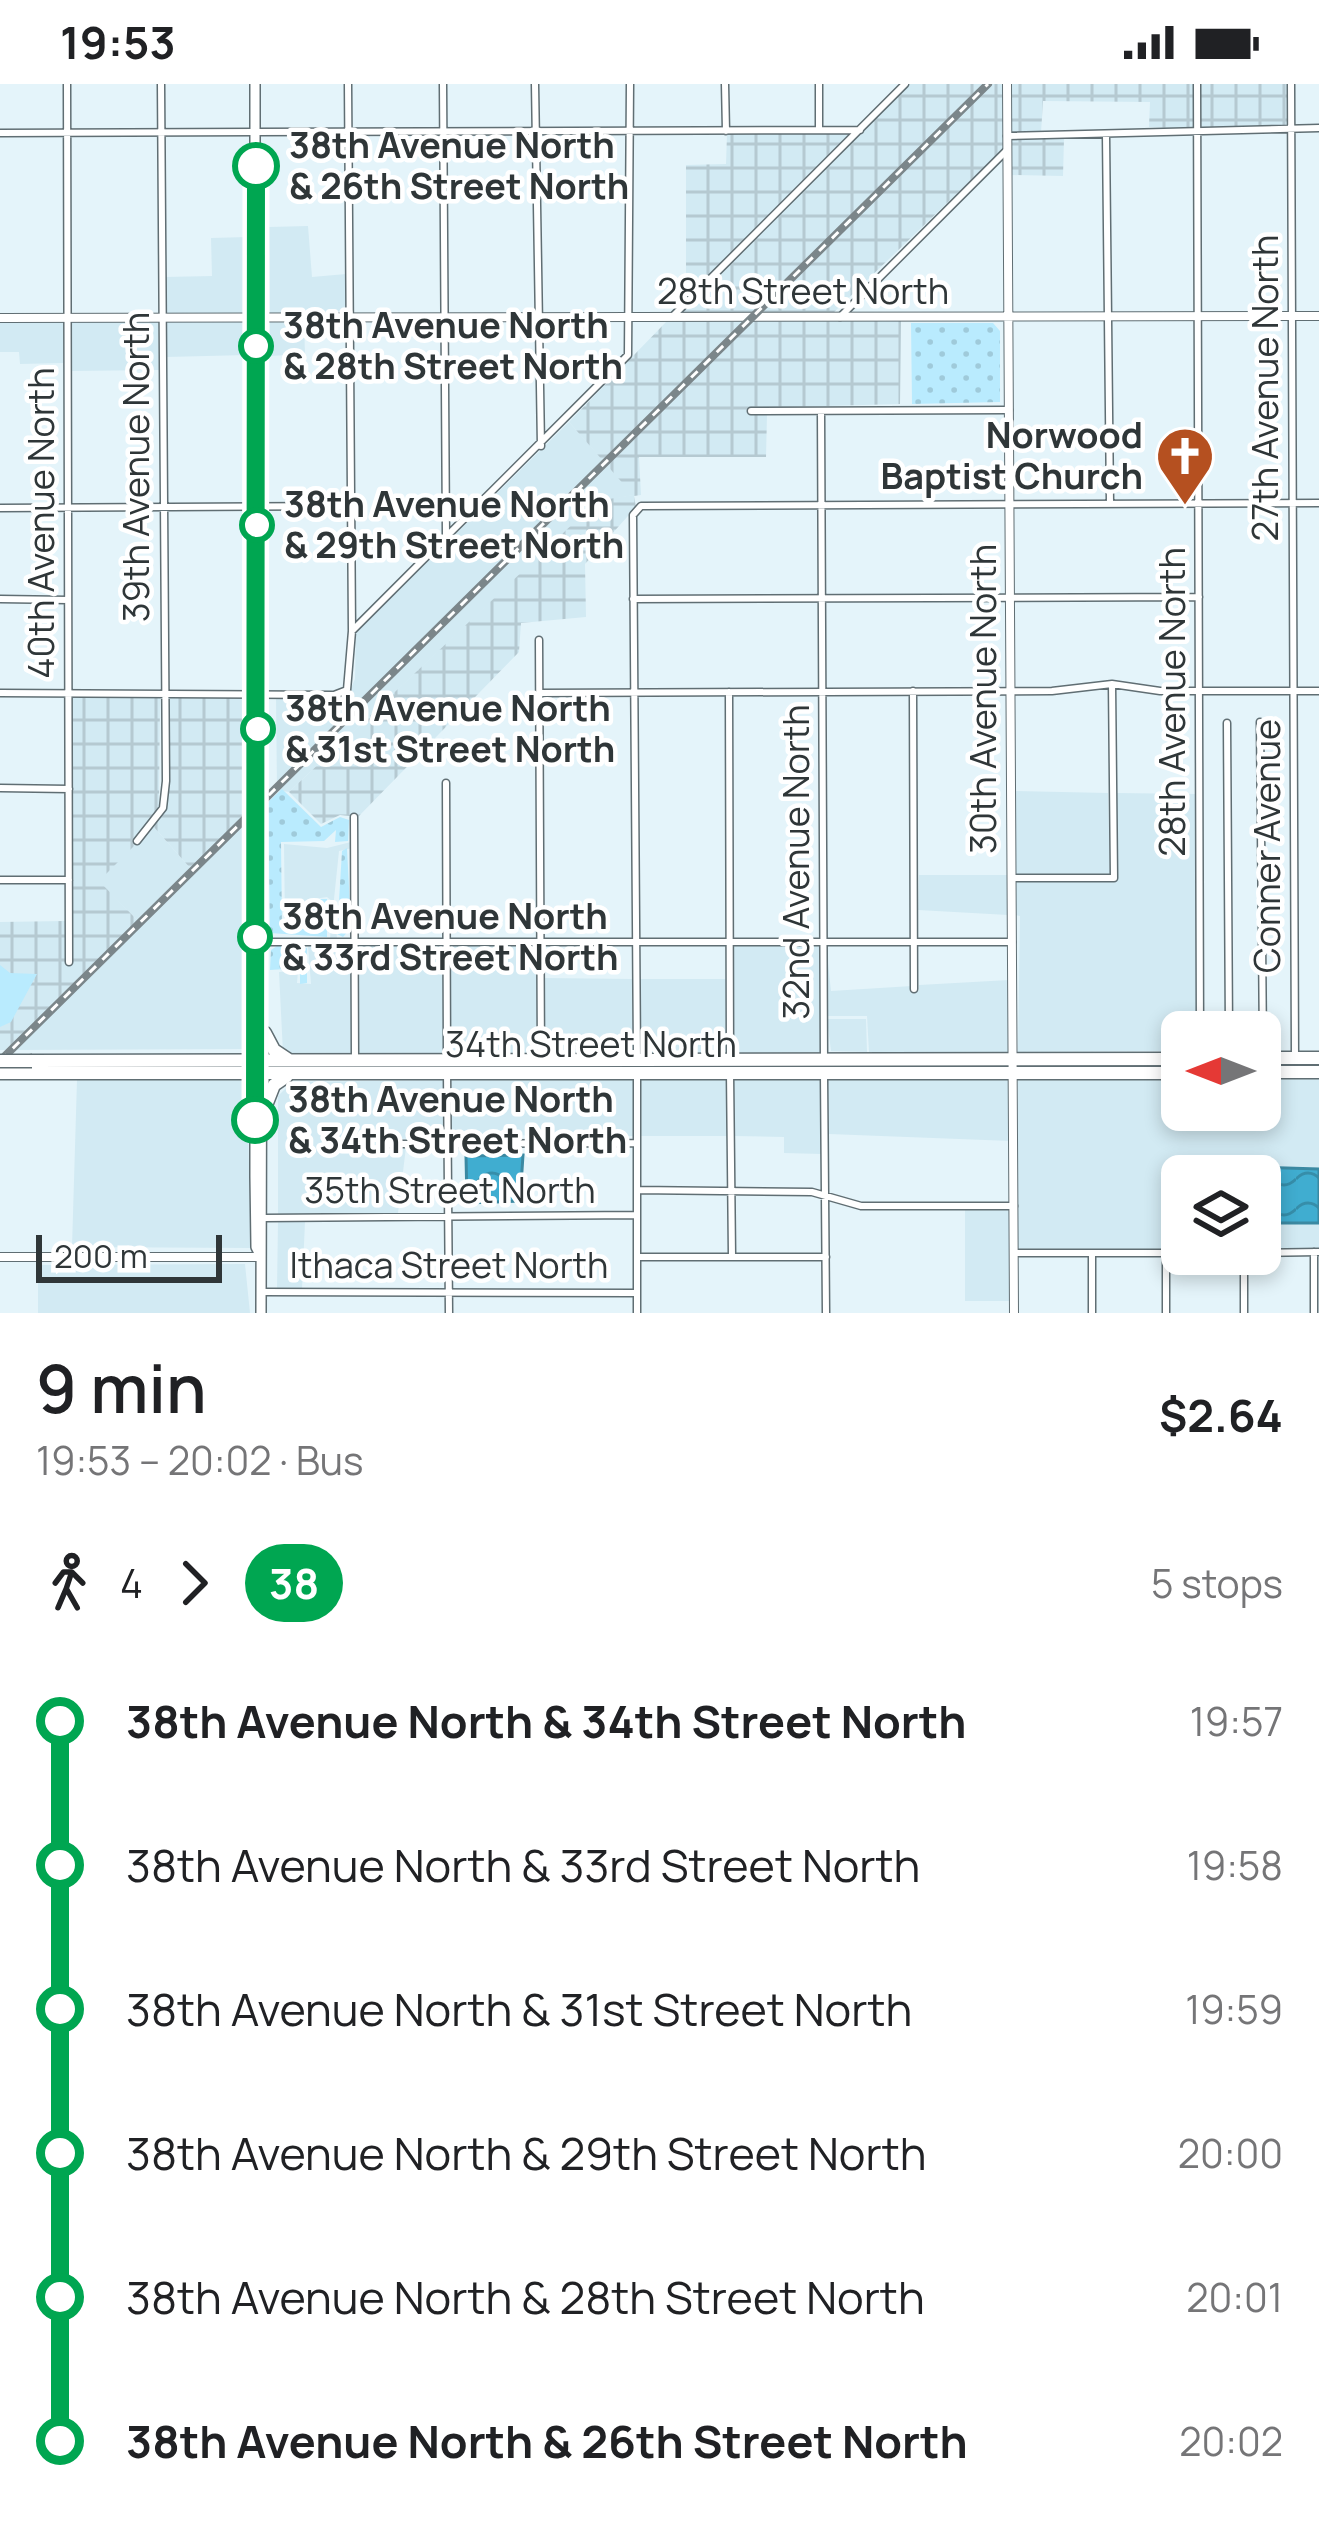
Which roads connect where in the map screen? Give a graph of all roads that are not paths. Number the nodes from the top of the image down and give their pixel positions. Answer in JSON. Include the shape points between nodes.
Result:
{"nodes":[{"id":1,"x":67,"y":84,"type":"edge"},
{"id":2,"x":160,"y":84,"type":"edge"},
{"id":3,"x":255,"y":84,"type":"edge"},
{"id":4,"x":348,"y":84,"type":"edge"},
{"id":5,"x":442,"y":84,"type":"edge"},
{"id":6,"x":535,"y":84,"type":"edge"},
{"id":7,"x":630,"y":84,"type":"edge"},
{"id":8,"x":725,"y":84,"type":"edge"},
{"id":9,"x":819,"y":84,"type":"edge"},
{"id":10,"x":905,"y":84,"type":"edge"},
{"id":11,"x":1007,"y":84,"type":"edge"},
{"id":12,"x":1197,"y":84,"type":"edge"},
{"id":13,"x":1291,"y":84,"type":"edge"},
{"id":14,"x":1291,"y":128,"type":"junction"},
{"id":15,"x":1319,"y":128,"type":"edge"},
{"id":16,"x":820,"y":130,"type":"junction"},
{"id":17,"x":860,"y":130,"type":"junction"},
{"id":18,"x":348,"y":131,"type":"junction"},
{"id":19,"x":443,"y":131,"type":"junction"},
{"id":20,"x":535,"y":131,"type":"junction"},
{"id":21,"x":631,"y":131,"type":"junction"},
{"id":22,"x":726,"y":131,"type":"junction"},
{"id":23,"x":256,"y":132,"type":"junction"},
{"id":24,"x":0,"y":133,"type":"edge"},
{"id":25,"x":66,"y":133,"type":"junction"},
{"id":26,"x":160,"y":133,"type":"junction"},
{"id":27,"x":1197,"y":133,"type":"junction"},
{"id":28,"x":1106,"y":134,"type":"junction"},
{"id":29,"x":1007,"y":136,"type":"junction"},
{"id":30,"x":1007,"y":150,"type":"junction"},
{"id":31,"x":1292,"y":316,"type":"junction"},
{"id":32,"x":1319,"y":316,"type":"edge"},
{"id":33,"x":1107,"y":317,"type":"junction"},
{"id":34,"x":1198,"y":317,"type":"junction"},
{"id":35,"x":0,"y":318,"type":"edge"},
{"id":36,"x":67,"y":318,"type":"junction"},
{"id":37,"x":162,"y":318,"type":"junction"},
{"id":38,"x":838,"y":318,"type":"junction"},
{"id":39,"x":1008,"y":318,"type":"junction"},
{"id":40,"x":256,"y":319,"type":"junction"},
{"id":41,"x":632,"y":319,"type":"junction"},
{"id":42,"x":670,"y":319,"type":"junction"},
{"id":43,"x":350,"y":320,"type":"junction"},
{"id":44,"x":444,"y":320,"type":"junction"},
{"id":45,"x":536,"y":320,"type":"junction"},
{"id":46,"x":1009,"y":410,"type":"junction"},
{"id":47,"x":752,"y":411,"type":"dead end"},
{"id":48,"x":821,"y":411,"type":"junction"},
{"id":49,"x":541,"y":446,"type":"junction"},
{"id":50,"x":1110,"y":503,"type":"junction"},
{"id":51,"x":1198,"y":503,"type":"junction"},
{"id":52,"x":1293,"y":503,"type":"junction"},
{"id":53,"x":1319,"y":503,"type":"edge"},
{"id":54,"x":1009,"y":505,"type":"junction"},
{"id":55,"x":349,"y":506,"type":"junction"},
{"id":56,"x":821,"y":506,"type":"junction"},
{"id":57,"x":163,"y":507,"type":"junction"},
{"id":58,"x":257,"y":507,"type":"junction"},
{"id":59,"x":0,"y":508,"type":"edge"},
{"id":60,"x":67,"y":508,"type":"junction"},
{"id":61,"x":446,"y":537,"type":"junction"},
{"id":62,"x":1010,"y":597,"type":"junction"},
{"id":63,"x":1199,"y":597,"type":"junction"},
{"id":64,"x":0,"y":599,"type":"edge"},
{"id":65,"x":633,"y":599,"type":"junction"},
{"id":66,"x":821,"y":599,"type":"junction"},
{"id":67,"x":68,"y":600,"type":"junction"},
{"id":68,"x":352,"y":631,"type":"junction"},
{"id":69,"x":539,"y":640,"type":"dead end"},
{"id":70,"x":1112,"y":684,"type":"junction"},
{"id":71,"x":1010,"y":691,"type":"junction"},
{"id":72,"x":1200,"y":691,"type":"junction"},
{"id":73,"x":1294,"y":691,"type":"junction"},
{"id":74,"x":1319,"y":691,"type":"edge"},
{"id":75,"x":729,"y":692,"type":"junction"},
{"id":76,"x":822,"y":692,"type":"junction"},
{"id":77,"x":913,"y":692,"type":"junction"},
{"id":78,"x":0,"y":693,"type":"edge"},
{"id":79,"x":68,"y":693,"type":"junction"},
{"id":80,"x":539,"y":693,"type":"junction"},
{"id":81,"x":634,"y":693,"type":"junction"},
{"id":82,"x":164,"y":694,"type":"junction"},
{"id":83,"x":258,"y":694,"type":"junction"},
{"id":84,"x":1260,"y":722,"type":"dead end"},
{"id":85,"x":1227,"y":723,"type":"dead end"},
{"id":86,"x":446,"y":783,"type":"dead end"},
{"id":87,"x":0,"y":788,"type":"edge"},
{"id":88,"x":69,"y":789,"type":"junction"},
{"id":89,"x":354,"y":817,"type":"dead end"},
{"id":90,"x":137,"y":841,"type":"dead end"},
{"id":91,"x":1011,"y":878,"type":"junction"},
{"id":92,"x":0,"y":880,"type":"edge"},
{"id":93,"x":69,"y":880,"type":"junction"},
{"id":94,"x":260,"y":942,"type":"junction"},
{"id":95,"x":356,"y":942,"type":"junction"},
{"id":96,"x":447,"y":942,"type":"junction"},
{"id":97,"x":540,"y":942,"type":"junction"},
{"id":98,"x":635,"y":942,"type":"junction"},
{"id":99,"x":730,"y":942,"type":"junction"},
{"id":100,"x":823,"y":942,"type":"junction"},
{"id":101,"x":914,"y":942,"type":"junction"},
{"id":102,"x":1012,"y":942,"type":"junction"},
{"id":103,"x":69,"y":962,"type":"dead end"},
{"id":104,"x":914,"y":989,"type":"dead end"},
{"id":105,"x":1200,"y":1011,"type":"edge"},
{"id":106,"x":1229,"y":1011,"type":"edge"},
{"id":107,"x":1262,"y":1011,"type":"edge"},
{"id":108,"x":265,"y":1033,"type":"junction"},
{"id":109,"x":1319,"y":1058,"type":"edge"},
{"id":110,"x":1161,"y":1060,"type":"edge"},
{"id":111,"x":1281,"y":1060,"type":"edge"},
{"id":112,"x":0,"y":1061,"type":"edge"},
{"id":113,"x":1294,"y":1065,"type":"junction"},
{"id":114,"x":824,"y":1066,"type":"junction"},
{"id":115,"x":1014,"y":1066,"type":"junction"},
{"id":116,"x":31,"y":1067,"type":"junction"},
{"id":117,"x":541,"y":1067,"type":"junction"},
{"id":118,"x":637,"y":1067,"type":"junction"},
{"id":119,"x":730,"y":1067,"type":"junction"},
{"id":120,"x":260,"y":1068,"type":"junction"},
{"id":121,"x":289,"y":1068,"type":"junction"},
{"id":122,"x":355,"y":1068,"type":"junction"},
{"id":123,"x":447,"y":1068,"type":"junction"},
{"id":124,"x":1281,"y":1068,"type":"edge"},
{"id":125,"x":1161,"y":1071,"type":"edge"},
{"id":126,"x":1319,"y":1072,"type":"edge"},
{"id":127,"x":0,"y":1073,"type":"edge"},
{"id":128,"x":265,"y":1108,"type":"junction"},
{"id":129,"x":637,"y":1143,"type":"junction"},
{"id":130,"x":382,"y":1144,"type":"dead end"},
{"id":131,"x":447,"y":1144,"type":"junction"},
{"id":132,"x":637,"y":1190,"type":"junction"},
{"id":133,"x":731,"y":1191,"type":"junction"},
{"id":134,"x":826,"y":1197,"type":"junction"},
{"id":135,"x":1014,"y":1206,"type":"junction"},
{"id":136,"x":637,"y":1216,"type":"junction"},
{"id":137,"x":264,"y":1218,"type":"junction"},
{"id":138,"x":448,"y":1219,"type":"junction"},
{"id":139,"x":1281,"y":1252,"type":"edge"},
{"id":140,"x":1316,"y":1252,"type":"edge"},
{"id":141,"x":1015,"y":1253,"type":"junction"},
{"id":142,"x":1092,"y":1253,"type":"junction"},
{"id":143,"x":1161,"y":1253,"type":"edge"},
{"id":144,"x":732,"y":1256,"type":"junction"},
{"id":145,"x":0,"y":1257,"type":"edge"},
{"id":146,"x":261,"y":1257,"type":"junction"},
{"id":147,"x":637,"y":1257,"type":"junction"},
{"id":148,"x":826,"y":1257,"type":"junction"},
{"id":149,"x":1166,"y":1275,"type":"edge"},
{"id":150,"x":1244,"y":1275,"type":"edge"},
{"id":151,"x":262,"y":1292,"type":"junction"},
{"id":152,"x":637,"y":1292,"type":"junction"},
{"id":153,"x":448,"y":1294,"type":"junction"},
{"id":154,"x":261,"y":1313,"type":"edge"},
{"id":155,"x":448,"y":1313,"type":"edge"},
{"id":156,"x":637,"y":1313,"type":"edge"},
{"id":157,"x":826,"y":1313,"type":"edge"},
{"id":158,"x":1014,"y":1313,"type":"edge"},
{"id":159,"x":1092,"y":1313,"type":"edge"},
{"id":160,"x":1166,"y":1313,"type":"edge"},
{"id":161,"x":1244,"y":1313,"type":"edge"},
{"id":162,"x":1314,"y":1313,"type":"edge"}],
"edges":[{"from":1,"to":25,"type":"street","name":"40th Avenue North"},
{"from":2,"to":26,"type":"street","name":"39th Avenue North"},
{"from":3,"to":23,"type":"main road"},
{"from":4,"to":18,"type":"street"},
{"from":5,"to":19,"type":"street"},
{"from":6,"to":20,"type":"street"},
{"from":7,"to":21,"type":"street"},
{"from":8,"to":22,"type":"street"},
{"from":9,"to":16,"type":"street"},
{"from":10,"to":17,"type":"street"},
{"from":11,"to":29,"type":"street","name":"30th Avenue North"},
{"from":12,"to":27,"type":"street","name":"28th Avenue North"},
{"from":13,"to":14,"type":"street","name":"27th Avenue North"},
{"from":14,"to":15,"type":"street"},
{"from":14,"to":27,"type":"street"},
{"from":14,"to":31,"type":"street","name":"27th Avenue North"},
{"from":16,"to":17,"type":"street"},
{"from":16,"to":22,"type":"street"},
{"from":17,"to":42,"type":"street"},
{"from":18,"to":19,"type":"street"},
{"from":18,"to":23,"type":"street"},
{"from":18,"to":43,"type":"street"},
{"from":19,"to":20,"type":"street"},
{"from":19,"to":44,"type":"street"},
{"from":20,"to":21,"type":"street"},
{"from":20,"to":45,"type":"street"},
{"from":21,"to":22,"type":"street"},
{"from":21,"to":41,"type":"street"},
{"from":23,"to":26,"type":"street"},
{"from":23,"to":40,"type":"main road"},
{"from":24,"to":25,"type":"street"},
{"from":25,"to":26,"type":"street"},
{"from":25,"to":36,"type":"street","name":"40th Avenue North"},
{"from":26,"to":37,"type":"street","name":"39th Avenue North"},
{"from":27,"to":28,"type":"street"},
{"from":27,"to":34,"type":"street","name":"28th Avenue North"},
{"from":28,"to":29,"type":"street"},
{"from":28,"to":33,"type":"street"},
{"from":29,"to":30,"type":"street","name":"30th Avenue North"},
{"from":30,"to":38,"type":"street"},
{"from":30,"to":39,"type":"street","name":"30th Avenue North"},
{"from":31,"to":32,"type":"street","name":"28th Street North"},
{"from":31,"to":34,"type":"street","name":"28th Street North"},
{"from":31,"to":52,"type":"street","name":"27th Avenue North"},
{"from":33,"to":34,"type":"street","name":"28th Street North"},
{"from":33,"to":39,"type":"street","name":"28th Street North"},
{"from":33,"to":50,"type":"street"},
{"from":34,"to":51,"type":"street","name":"28th Avenue North"},
{"from":35,"to":36,"type":"street","name":"28th Street North"},
{"from":36,"to":37,"type":"street","name":"28th Street North"},
{"from":36,"to":60,"type":"street","name":"40th Avenue North"},
{"from":37,"to":40,"type":"street","name":"28th Street North"},
{"from":37,"to":57,"type":"street","name":"39th Avenue North"},
{"from":38,"to":39,"type":"street","name":"28th Street North"},
{"from":38,"to":42,"type":"street","name":"28th Street North"},
{"from":39,"to":46,"type":"street","name":"30th Avenue North"},
{"from":40,"to":43,"type":"street","name":"28th Street North"},
{"from":40,"to":58,"type":"main road"},
{"from":41,"to":42,"type":"street","name":"28th Street North"},
{"from":41,"to":45,"type":"street","name":"28th Street North"},
{"from":41,"to":49,"type":"street","via":[[622,364]]},
{"from":43,"to":44,"type":"street","name":"28th Street North"},
{"from":43,"to":55,"type":"street"},
{"from":44,"to":45,"type":"street","name":"28th Street North"},
{"from":44,"to":61,"type":"street"},
{"from":45,"to":49,"type":"street"},
{"from":46,"to":48,"type":"street"},
{"from":46,"to":54,"type":"street","name":"30th Avenue North"},
{"from":47,"to":48,"type":"street"},
{"from":48,"to":56,"type":"street","name":"32nd Avenue North"},
{"from":49,"to":61,"type":"street"},
{"from":50,"to":51,"type":"street"},
{"from":50,"to":54,"type":"street"},
{"from":51,"to":52,"type":"street"},
{"from":51,"to":63,"type":"street","name":"28th Avenue North"},
{"from":52,"to":53,"type":"street"},
{"from":52,"to":73,"type":"street","name":"27th Avenue North"},
{"from":54,"to":56,"type":"street"},
{"from":54,"to":62,"type":"street","name":"30th Avenue North"},
{"from":55,"to":58,"type":"street"},
{"from":55,"to":68,"type":"street"},
{"from":56,"to":65,"type":"street","via":[[641,506],[633,514]]},
{"from":56,"to":66,"type":"street","name":"32nd Avenue North"},
{"from":57,"to":58,"type":"street"},
{"from":57,"to":60,"type":"street"},
{"from":57,"to":82,"type":"street","name":"39th Avenue North"},
{"from":58,"to":83,"type":"main road"},
{"from":59,"to":60,"type":"street"},
{"from":60,"to":67,"type":"street","name":"40th Avenue North"},
{"from":61,"to":68,"type":"street"},
{"from":62,"to":63,"type":"street"},
{"from":62,"to":66,"type":"street"},
{"from":62,"to":71,"type":"street","name":"30th Avenue North"},
{"from":63,"to":72,"type":"street","name":"28th Avenue North"},
{"from":64,"to":67,"type":"street"},
{"from":65,"to":66,"type":"street"},
{"from":65,"to":81,"type":"street"},
{"from":66,"to":76,"type":"street","name":"32nd Avenue North"},
{"from":67,"to":79,"type":"street","name":"40th Avenue North"},
{"from":68,"to":83,"type":"street","via":[[347,690]]},
{"from":69,"to":80,"type":"street"},
{"from":70,"to":71,"type":"street"},
{"from":70,"to":72,"type":"street"},
{"from":70,"to":91,"type":"street","via":[[1114,878]]},
{"from":71,"to":77,"type":"street"},
{"from":71,"to":91,"type":"street","name":"30th Avenue North"},
{"from":72,"to":73,"type":"street"},
{"from":72,"to":105,"type":"street","name":"28th Avenue North"},
{"from":73,"to":74,"type":"street"},
{"from":73,"to":113,"type":"street","name":"Conner Avenue"},
{"from":75,"to":76,"type":"street"},
{"from":75,"to":81,"type":"street"},
{"from":75,"to":99,"type":"street"},
{"from":76,"to":77,"type":"street"},
{"from":76,"to":100,"type":"street","name":"32nd Avenue North"},
{"from":77,"to":101,"type":"street"},
{"from":78,"to":79,"type":"street"},
{"from":79,"to":82,"type":"street"},
{"from":79,"to":88,"type":"street","name":"40th Avenue North"},
{"from":80,"to":81,"type":"street"},
{"from":80,"to":97,"type":"street"},
{"from":81,"to":98,"type":"street"},
{"from":82,"to":83,"type":"street"},
{"from":82,"to":90,"type":"street","name":"39th Avenue North","via":[[163,808]]},
{"from":83,"to":94,"type":"main road"},
{"from":84,"to":107,"type":"street"},
{"from":85,"to":106,"type":"street"},
{"from":86,"to":96,"type":"street"},
{"from":87,"to":88,"type":"street"},
{"from":88,"to":93,"type":"street","name":"40th Avenue North"},
{"from":89,"to":95,"type":"street"},
{"from":91,"to":102,"type":"street","name":"30th Avenue North"},
{"from":92,"to":93,"type":"street"},
{"from":93,"to":103,"type":"street","name":"40th Avenue North"},
{"from":94,"to":95,"type":"street"},
{"from":94,"to":108,"type":"main road"},
{"from":94,"to":120,"type":"main road"},
{"from":95,"to":96,"type":"street"},
{"from":95,"to":122,"type":"street"},
{"from":96,"to":97,"type":"street"},
{"from":96,"to":123,"type":"street"},
{"from":97,"to":98,"type":"street"},
{"from":97,"to":117,"type":"street"},
{"from":98,"to":99,"type":"street"},
{"from":98,"to":118,"type":"street"},
{"from":99,"to":100,"type":"street"},
{"from":99,"to":119,"type":"street"},
{"from":100,"to":101,"type":"street"},
{"from":100,"to":114,"type":"street","name":"32nd Avenue North"},
{"from":101,"to":102,"type":"street"},
{"from":101,"to":104,"type":"street"},
{"from":102,"to":115,"type":"street","name":"30th Avenue North"},
{"from":108,"to":120,"type":"main road"},
{"from":108,"to":121,"type":"highway"},
{"from":109,"to":113,"type":"highway"},
{"from":110,"to":115,"type":"highway","name":"34th Street North"},
{"from":111,"to":113,"type":"highway"},
{"from":112,"to":116,"type":"highway","name":"34th Street North","bridge":true},
{"from":113,"to":124,"type":"highway"},
{"from":113,"to":126,"type":"highway"},
{"from":114,"to":115,"type":"highway","name":"34th Street North"},
{"from":114,"to":119,"type":"highway","name":"34th Street North"},
{"from":114,"to":134,"type":"street","name":"32nd Avenue North"},
{"from":115,"to":125,"type":"highway","name":"34th Street North"},
{"from":115,"to":135,"type":"street","name":"30th Avenue North"},
{"from":116,"to":120,"type":"highway","name":"34th Street North"},
{"from":116,"to":127,"type":"highway","name":"34th Street North"},
{"from":117,"to":118,"type":"highway","name":"34th Street North"},
{"from":117,"to":123,"type":"highway","name":"34th Street North"},
{"from":118,"to":119,"type":"highway","name":"34th Street North"},
{"from":118,"to":129,"type":"street"},
{"from":119,"to":133,"type":"street"},
{"from":120,"to":121,"type":"highway","name":"34th Street North"},
{"from":120,"to":128,"type":"main road"},
{"from":120,"to":146,"type":"main road"},
{"from":121,"to":122,"type":"highway","name":"34th Street North"},
{"from":121,"to":128,"type":"highway"},
{"from":122,"to":123,"type":"highway","name":"34th Street North"},
{"from":122,"to":123,"type":"highway","name":"34th Street North","via":[[392,1060]]},
{"from":123,"to":131,"type":"street"},
{"from":128,"to":137,"type":"main road"},
{"from":129,"to":131,"type":"street"},
{"from":129,"to":132,"type":"street"},
{"from":130,"to":131,"type":"street"},
{"from":131,"to":138,"type":"street"},
{"from":132,"to":133,"type":"street"},
{"from":132,"to":136,"type":"street"},
{"from":133,"to":134,"type":"street"},
{"from":133,"to":144,"type":"street"},
{"from":134,"to":135,"type":"street","via":[[861,1206]]},
{"from":134,"to":148,"type":"street","name":"32nd Avenue North"},
{"from":135,"to":141,"type":"street","name":"30th Avenue North"},
{"from":136,"to":138,"type":"street","name":"35th Street North"},
{"from":136,"to":147,"type":"street"},
{"from":137,"to":138,"type":"street","name":"35th Street North"},
{"from":137,"to":146,"type":"main road"},
{"from":138,"to":153,"type":"street"},
{"from":139,"to":140,"type":"street"},
{"from":140,"to":162,"type":"street"},
{"from":141,"to":142,"type":"street"},
{"from":141,"to":158,"type":"street","name":"30th Avenue North"},
{"from":142,"to":143,"type":"street"},
{"from":142,"to":159,"type":"street"},
{"from":144,"to":147,"type":"street"},
{"from":144,"to":148,"type":"street"},
{"from":145,"to":146,"type":"street"},
{"from":146,"to":151,"type":"main road"},
{"from":147,"to":152,"type":"street"},
{"from":148,"to":157,"type":"street","name":"32nd Avenue North"},
{"from":149,"to":160,"type":"street"},
{"from":150,"to":161,"type":"street"},
{"from":151,"to":153,"type":"street","name":"Ithaca Street North"},
{"from":151,"to":154,"type":"main road"},
{"from":152,"to":153,"type":"street","name":"Ithaca Street North"},
{"from":152,"to":156,"type":"street"},
{"from":153,"to":155,"type":"street"}]}
